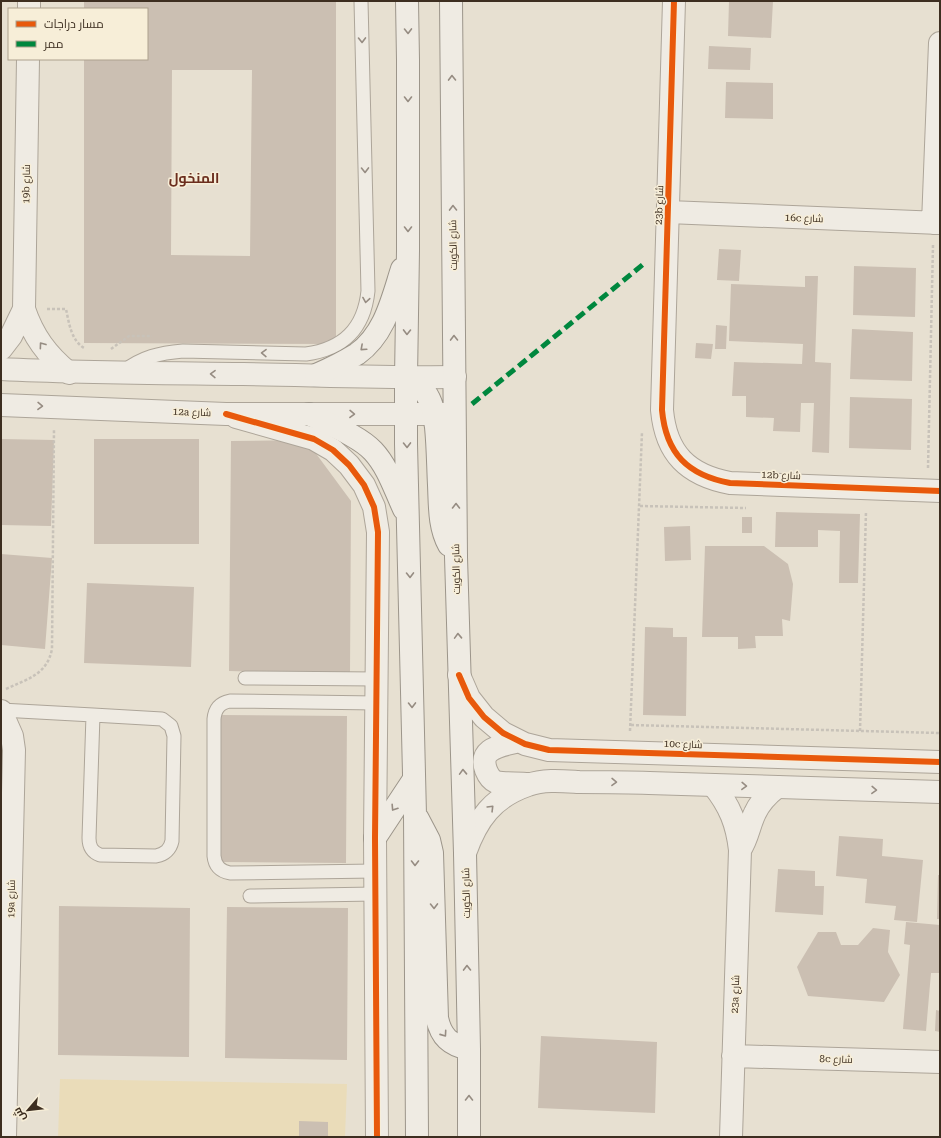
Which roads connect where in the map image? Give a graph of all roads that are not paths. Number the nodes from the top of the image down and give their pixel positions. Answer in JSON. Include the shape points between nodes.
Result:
{"nodes":[{"id":1,"x":361,"y":1,"type":"edge"},
{"id":2,"x":407,"y":1,"type":"edge"},
{"id":3,"x":451,"y":1,"type":"edge"},
{"id":4,"x":674,"y":1,"type":"edge"},
{"id":5,"x":940,"y":43,"type":"edge"},
{"id":6,"x":28,"y":60,"type":"edge"},
{"id":7,"x":668,"y":212,"type":"junction"},
{"id":8,"x":936,"y":223,"type":"edge"},
{"id":9,"x":408,"y":251,"type":"junction"},
{"id":10,"x":24,"y":309,"type":"junction"},
{"id":11,"x":1,"y":349,"type":"edge"},
{"id":12,"x":1,"y":370,"type":"edge"},
{"id":13,"x":69,"y":372,"type":"junction"},
{"id":14,"x":122,"y":372,"type":"junction"},
{"id":15,"x":316,"y":375,"type":"junction"},
{"id":16,"x":455,"y":377,"type":"junction"},
{"id":17,"x":406,"y":378,"type":"junction"},
{"id":18,"x":1,"y":405,"type":"edge"},
{"id":19,"x":662,"y":410,"type":"joint"},
{"id":20,"x":226,"y":414,"type":"junction"},
{"id":21,"x":309,"y":414,"type":"junction"},
{"id":22,"x":406,"y":414,"type":"junction"},
{"id":23,"x":444,"y":414,"type":"junction"},
{"id":24,"x":934,"y":491,"type":"edge"},
{"id":25,"x":409,"y":520,"type":"junction"},
{"id":26,"x":459,"y":675,"type":"junction"},
{"id":27,"x":245,"y":678,"type":"dead end"},
{"id":28,"x":377,"y":680,"type":"junction"},
{"id":29,"x":376,"y":703,"type":"junction"},
{"id":30,"x":1,"y":710,"type":"edge"},
{"id":31,"x":92,"y":715,"type":"junction"},
{"id":32,"x":518,"y":741,"type":"junction"},
{"id":33,"x":940,"y":762,"type":"edge"},
{"id":34,"x":414,"y":779,"type":"junction"},
{"id":35,"x":530,"y":785,"type":"junction"},
{"id":36,"x":713,"y":785,"type":"junction"},
{"id":37,"x":777,"y":787,"type":"junction"},
{"id":38,"x":940,"y":792,"type":"edge"},
{"id":39,"x":415,"y":815,"type":"junction"},
{"id":40,"x":375,"y":838,"type":"junction"},
{"id":41,"x":740,"y":850,"type":"junction"},
{"id":42,"x":465,"y":853,"type":"junction"},
{"id":43,"x":375,"y":871,"type":"junction"},
{"id":44,"x":375,"y":894,"type":"junction"},
{"id":45,"x":250,"y":896,"type":"dead end"},
{"id":46,"x":469,"y":1049,"type":"junction"},
{"id":47,"x":733,"y":1056,"type":"junction"},
{"id":48,"x":940,"y":1062,"type":"edge"},
{"id":49,"x":5,"y":1137,"type":"edge"},
{"id":50,"x":377,"y":1137,"type":"edge"},
{"id":51,"x":418,"y":1137,"type":"edge"},
{"id":52,"x":469,"y":1137,"type":"edge"},
{"id":53,"x":730,"y":1137,"type":"edge"}],
"edges":[{"from":1,"to":14,"type":"lane","one_way":true,"via":[[368,291],[366,304],[356,327],[346,338],[321,352],[166,352],[150,356]]},
{"from":2,"to":9,"type":"street","one_way":true},
{"from":16,"to":3,"type":"street","name":"شارع الكويت","one_way":true},
{"from":4,"to":7,"type":"street","name":"23b شارع"},
{"from":5,"to":8,"type":"street"},
{"from":6,"to":10,"type":"street","name":"19b شارع"},
{"from":7,"to":8,"type":"street","name":"16c شارع"},
{"from":7,"to":19,"type":"street","name":"23b شارع"},
{"from":9,"to":15,"type":"street","one_way":true,"via":[[385,319],[372,340],[351,358]]},
{"from":9,"to":17,"type":"street","one_way":true},
{"from":10,"to":11,"type":"street","name":"19b شارع"},
{"from":13,"to":10,"type":"street","name":"19b شارع","one_way":true,"via":[[57,363],[36,338]]},
{"from":12,"to":13,"type":"street"},
{"from":13,"to":14,"type":"street"},
{"from":15,"to":14,"type":"street","one_way":true},
{"from":15,"to":17,"type":"street"},
{"from":16,"to":17,"type":"street"},
{"from":16,"to":23,"type":"street","name":"شارع الكويت"},
{"from":17,"to":22,"type":"street"},
{"from":17,"to":23,"type":"street","via":[[425,392],[431,403]]},
{"from":18,"to":20,"type":"street","name":"12a شارع","one_way":true},
{"from":19,"to":24,"type":"street","name":"12b شارع","via":[[667,436],[680,459],[703,476],[716,481]]},
{"from":20,"to":21,"type":"street","name":"12a شارع"},
{"from":20,"to":28,"type":"street","via":[[314,439],[333,450],[349,465],[364,485],[374,508],[378,532]]},
{"from":21,"to":22,"type":"street","name":"12a شارع","one_way":true},
{"from":21,"to":25,"type":"street","via":[[353,437],[373,451],[388,474]]},
{"from":22,"to":23,"type":"street","name":"12a شارع"},
{"from":22,"to":25,"type":"street","one_way":true},
{"from":26,"to":23,"type":"street","name":"شارع الكويت","one_way":true,"via":[[456,557],[442,527],[440,511],[438,443]]},
{"from":25,"to":34,"type":"street","one_way":true},
{"from":26,"to":32,"type":"street","name":"10c شارع","via":[[469,698],[484,717],[503,733]]},
{"from":42,"to":26,"type":"street","name":"شارع الكويت","one_way":true},
{"from":27,"to":28,"type":"lane"},
{"from":28,"to":29,"type":"street"},
{"from":29,"to":40,"type":"street"},
{"from":29,"to":43,"type":"lane","via":[[230,701],[216,708],[214,719],[214,861],[220,870],[230,873]]},
{"from":30,"to":31,"type":"lane"},
{"from":30,"to":49,"type":"street","name":"19a شارع","via":[[12,736],[14,750]]},
{"from":31,"to":31,"type":"lane","via":[[89,838],[91,849],[100,855],[162,855],[167,852],[172,841],[174,736],[171,726],[162,719]]},
{"from":32,"to":33,"type":"street","name":"10c شارع","via":[[549,750]]},
{"from":32,"to":35,"type":"street","via":[[492,749],[487,754],[485,767],[487,773],[497,782]]},
{"from":34,"to":39,"type":"street"},
{"from":34,"to":40,"type":"street","one_way":true},
{"from":35,"to":36,"type":"street","one_way":true,"via":[[549,781]]},
{"from":42,"to":35,"type":"street","one_way":true,"via":[[472,834],[495,804],[511,792]]},
{"from":36,"to":37,"type":"street","one_way":true},
{"from":36,"to":41,"type":"street","name":"23a شارع","via":[[733,816]]},
{"from":37,"to":38,"type":"street","one_way":true},
{"from":37,"to":41,"type":"street","name":"23a شارع","via":[[761,802]]},
{"from":39,"to":46,"type":"street","one_way":true,"via":[[429,840],[432,853],[439,1028],[450,1043]]},
{"from":39,"to":51,"type":"street","one_way":true},
{"from":40,"to":43,"type":"street"},
{"from":41,"to":47,"type":"street","name":"23a شارع"},
{"from":46,"to":42,"type":"street","name":"شارع الكويت","one_way":true},
{"from":43,"to":44,"type":"street"},
{"from":44,"to":45,"type":"lane"},
{"from":44,"to":50,"type":"street"},
{"from":52,"to":46,"type":"street","name":"شارع الكويت","one_way":true},
{"from":47,"to":48,"type":"street","name":"8c شارع"},
{"from":47,"to":53,"type":"street","name":"23a شارع"}]}
